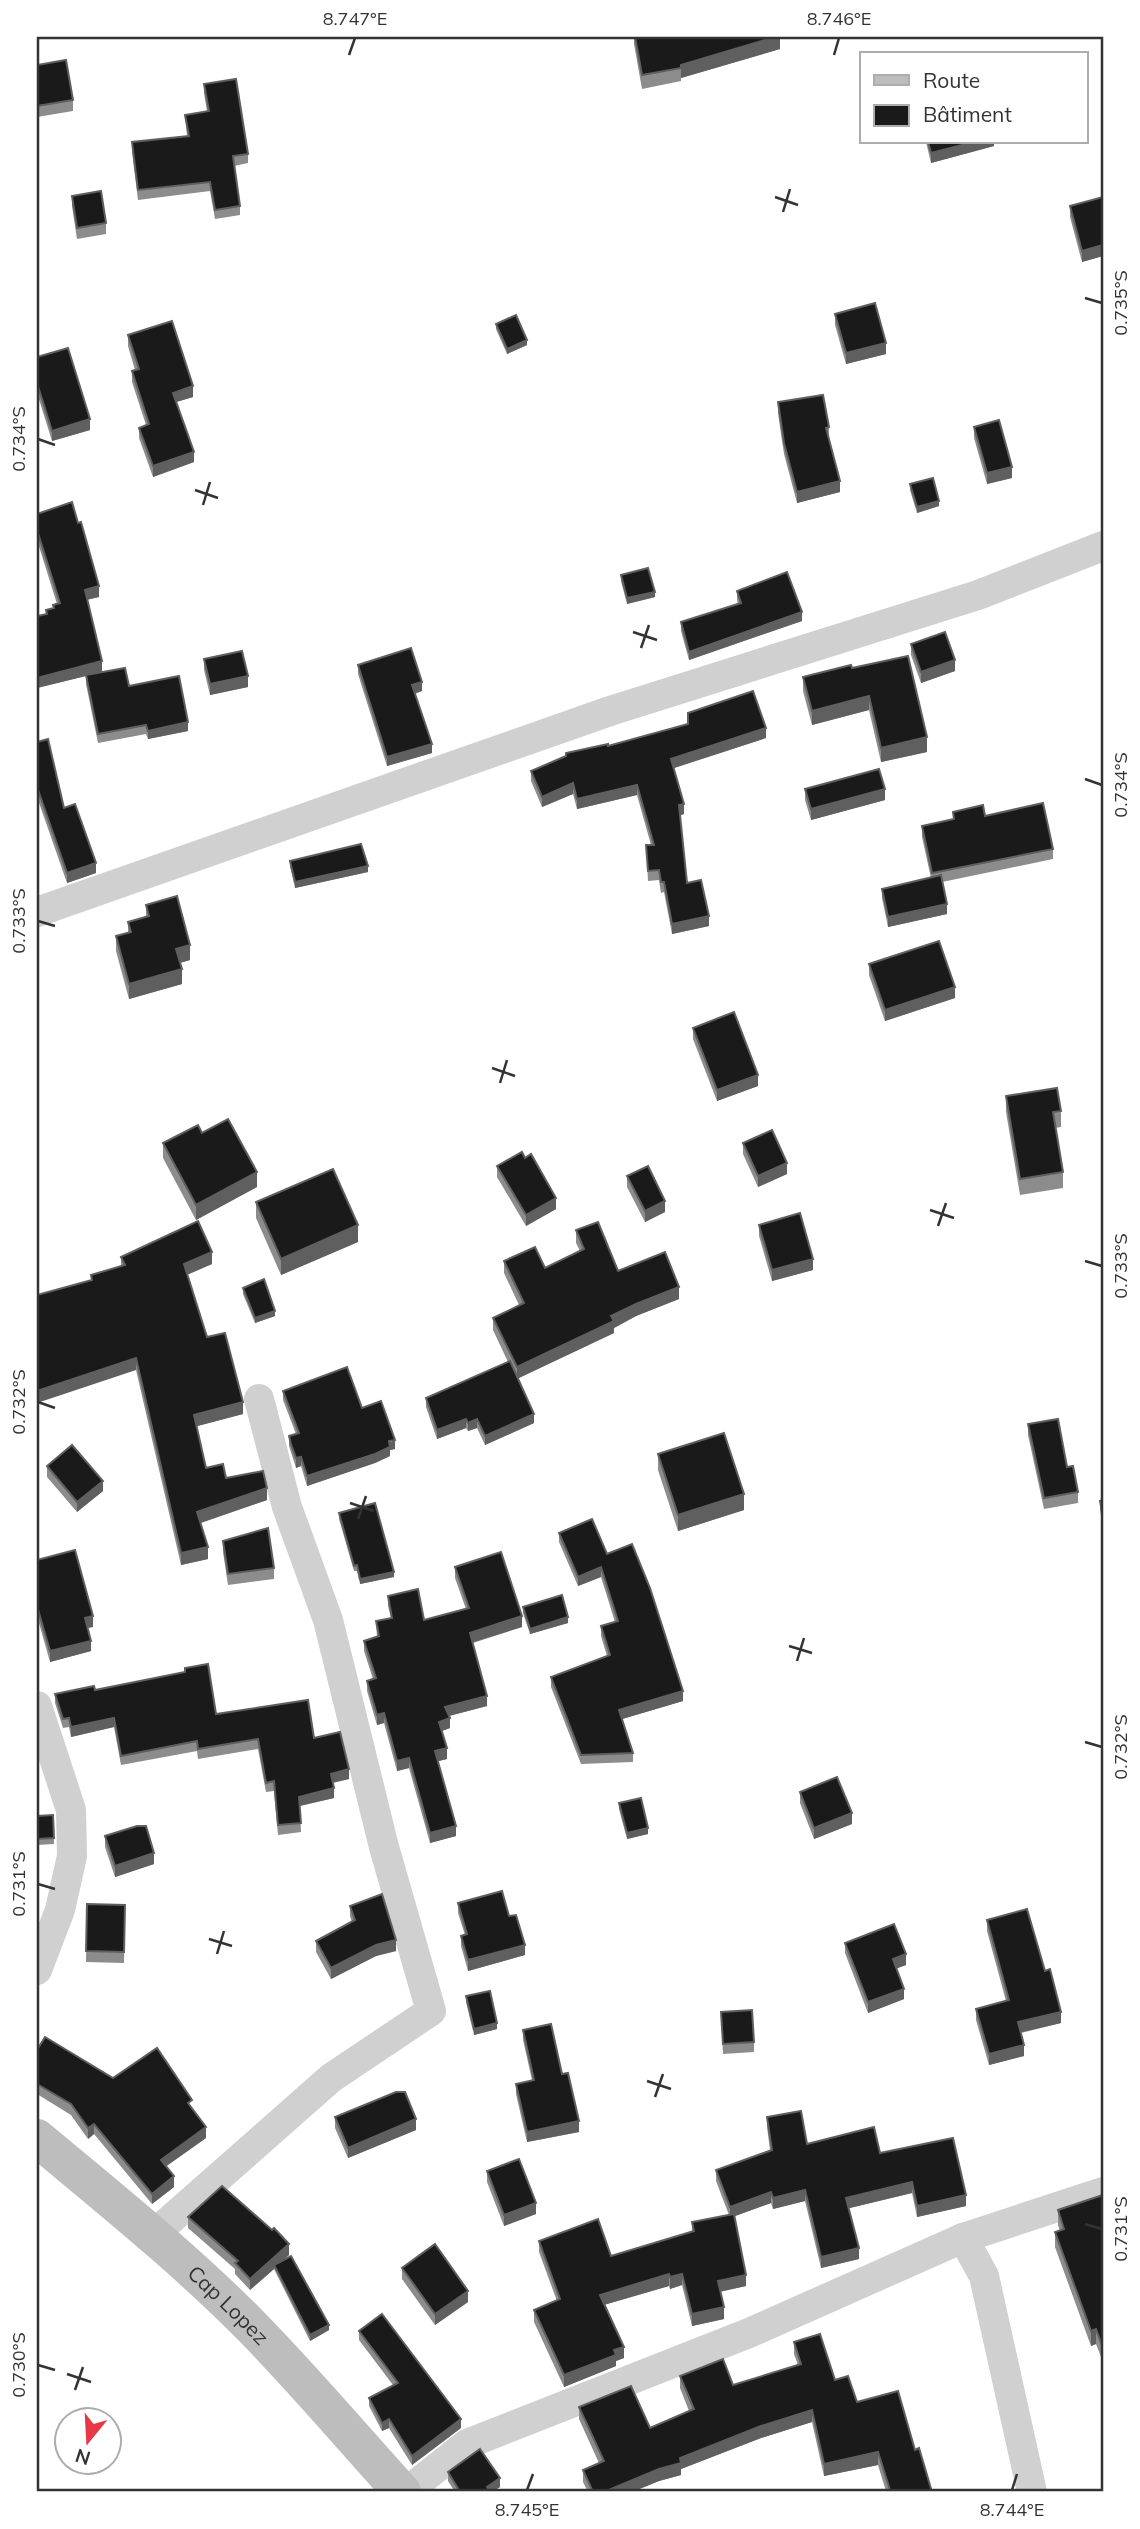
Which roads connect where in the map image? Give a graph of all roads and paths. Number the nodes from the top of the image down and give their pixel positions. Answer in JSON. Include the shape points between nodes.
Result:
{"nodes":[{"id":1,"x":1103,"y":546,"type":"edge"},
{"id":2,"x":37,"y":912,"type":"edge"},
{"id":3,"x":259,"y":1399,"type":"dead end"},
{"id":4,"x":37,"y":1706,"type":"edge"},
{"id":5,"x":37,"y":1970,"type":"edge"},
{"id":6,"x":37,"y":2138,"type":"edge"},
{"id":7,"x":1103,"y":2192,"type":"edge"},
{"id":8,"x":153,"y":2235,"type":"junction"},
{"id":9,"x":963,"y":2238,"type":"junction"},
{"id":10,"x":404,"y":2492,"type":"edge"},
{"id":11,"x":1032,"y":2492,"type":"edge"}],
"edges":[{"from":1,"to":2,"type":"street","via":[[978,595],[610,711]]},
{"from":3,"to":8,"type":"street","via":[[287,1507],[328,1620],[384,1847],[431,2011],[331,2078]]},
{"from":4,"to":5,"type":"street","via":[[71,1810],[72,1844],[60,1910]]},
{"from":6,"to":8,"type":"street","name":"Cap Lopez"},
{"from":7,"to":9,"type":"street"},
{"from":8,"to":10,"type":"street","name":"Cap Lopez","via":[[253,2328]]},
{"from":9,"to":10,"type":"street","via":[[749,2333],[467,2444]]},
{"from":9,"to":11,"type":"street","via":[[984,2276]]}]}
